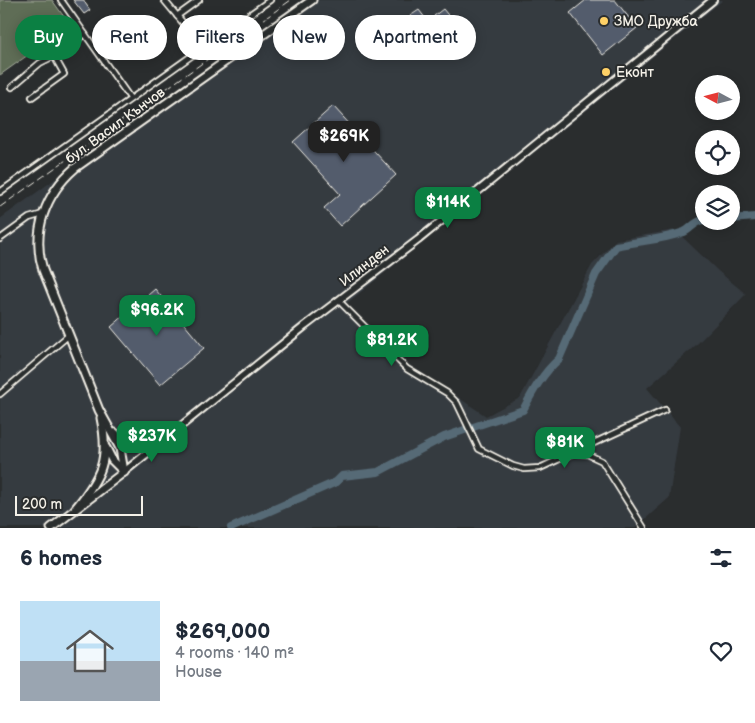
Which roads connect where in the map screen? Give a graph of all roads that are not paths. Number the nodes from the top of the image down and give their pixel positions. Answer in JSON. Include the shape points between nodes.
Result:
{"nodes":[{"id":1,"x":61,"y":0,"type":"edge"},
{"id":2,"x":164,"y":0,"type":"edge"},
{"id":3,"x":199,"y":0,"type":"edge"},
{"id":4,"x":270,"y":0,"type":"edge"},
{"id":5,"x":312,"y":0,"type":"edge"},
{"id":6,"x":713,"y":0,"type":"edge"},
{"id":7,"x":178,"y":15,"type":"edge"},
{"id":8,"x":249,"y":15,"type":"edge"},
{"id":9,"x":177,"y":16,"type":"edge"},
{"id":10,"x":85,"y":34,"type":"junction"},
{"id":11,"x":82,"y":36,"type":"edge"},
{"id":12,"x":46,"y":60,"type":"edge"},
{"id":13,"x":56,"y":60,"type":"edge"},
{"id":14,"x":184,"y":60,"type":"edge"},
{"id":15,"x":12,"y":87,"type":"dead end"},
{"id":16,"x":32,"y":97,"type":"dead end"},
{"id":17,"x":130,"y":98,"type":"junction"},
{"id":18,"x":0,"y":192,"type":"edge"},
{"id":19,"x":43,"y":214,"type":"junction"},
{"id":20,"x":0,"y":238,"type":"edge"},
{"id":21,"x":339,"y":301,"type":"junction"},
{"id":22,"x":69,"y":335,"type":"junction"},
{"id":23,"x":0,"y":394,"type":"edge"},
{"id":24,"x":99,"y":410,"type":"junction"},
{"id":25,"x":665,"y":410,"type":"dead end"},
{"id":26,"x":107,"y":424,"type":"junction"},
{"id":27,"x":167,"y":438,"type":"junction"},
{"id":28,"x":106,"y":446,"type":"junction"},
{"id":29,"x":576,"y":453,"type":"junction"},
{"id":30,"x":124,"y":472,"type":"junction"},
{"id":31,"x":75,"y":509,"type":"junction"},
{"id":32,"x":51,"y":528,"type":"edge"},
{"id":33,"x":644,"y":528,"type":"edge"}],
"edges":[{"from":1,"to":10,"type":"street"},
{"from":2,"to":9,"type":"street"},
{"from":3,"to":7,"type":"street"},
{"from":4,"to":8,"type":"street"},
{"from":5,"to":19,"type":"main road","name":"бул. Васил Кънчов","via":[[75,168],[53,193]]},
{"from":6,"to":21,"type":"street","name":"Илинден"},
{"from":10,"to":11,"type":"street"},
{"from":10,"to":17,"type":"street"},
{"from":12,"to":15,"type":"street"},
{"from":13,"to":16,"type":"street","via":[[64,74]]},
{"from":14,"to":17,"type":"street"},
{"from":17,"to":18,"type":"street"},
{"from":19,"to":20,"type":"street","via":[[29,218]]},
{"from":19,"to":22,"type":"main road","name":"бул. Васил Кънчов","via":[[38,237],[40,259]]},
{"from":21,"to":27,"type":"street","name":"Илинден"},
{"from":21,"to":29,"type":"street","via":[[408,369],[448,393],[457,403],[479,449],[524,469],[540,468]]},
{"from":22,"to":23,"type":"street"},
{"from":22,"to":24,"type":"main road","name":"бул. Васил Кънчов"},
{"from":24,"to":26,"type":"main road","name":"бул. Васил Кънчов"},
{"from":24,"to":28,"type":"main road","name":"бул. Васил Кънчов"},
{"from":25,"to":29,"type":"street"},
{"from":26,"to":27,"type":"main road","via":[[121,440],[131,444],[144,445]]},
{"from":26,"to":30,"type":"main road","name":"бул. Васил Кънчов","via":[[120,448]]},
{"from":27,"to":30,"type":"street","name":"Илинден"},
{"from":28,"to":30,"type":"main road","via":[[112,460]]},
{"from":28,"to":31,"type":"main road","name":"бул. Васил Кънчов","via":[[99,476]]},
{"from":29,"to":33,"type":"street","via":[[602,461]]},
{"from":30,"to":31,"type":"main road","name":"Илинден"},
{"from":31,"to":32,"type":"main road","name":"Илинден"}]}
